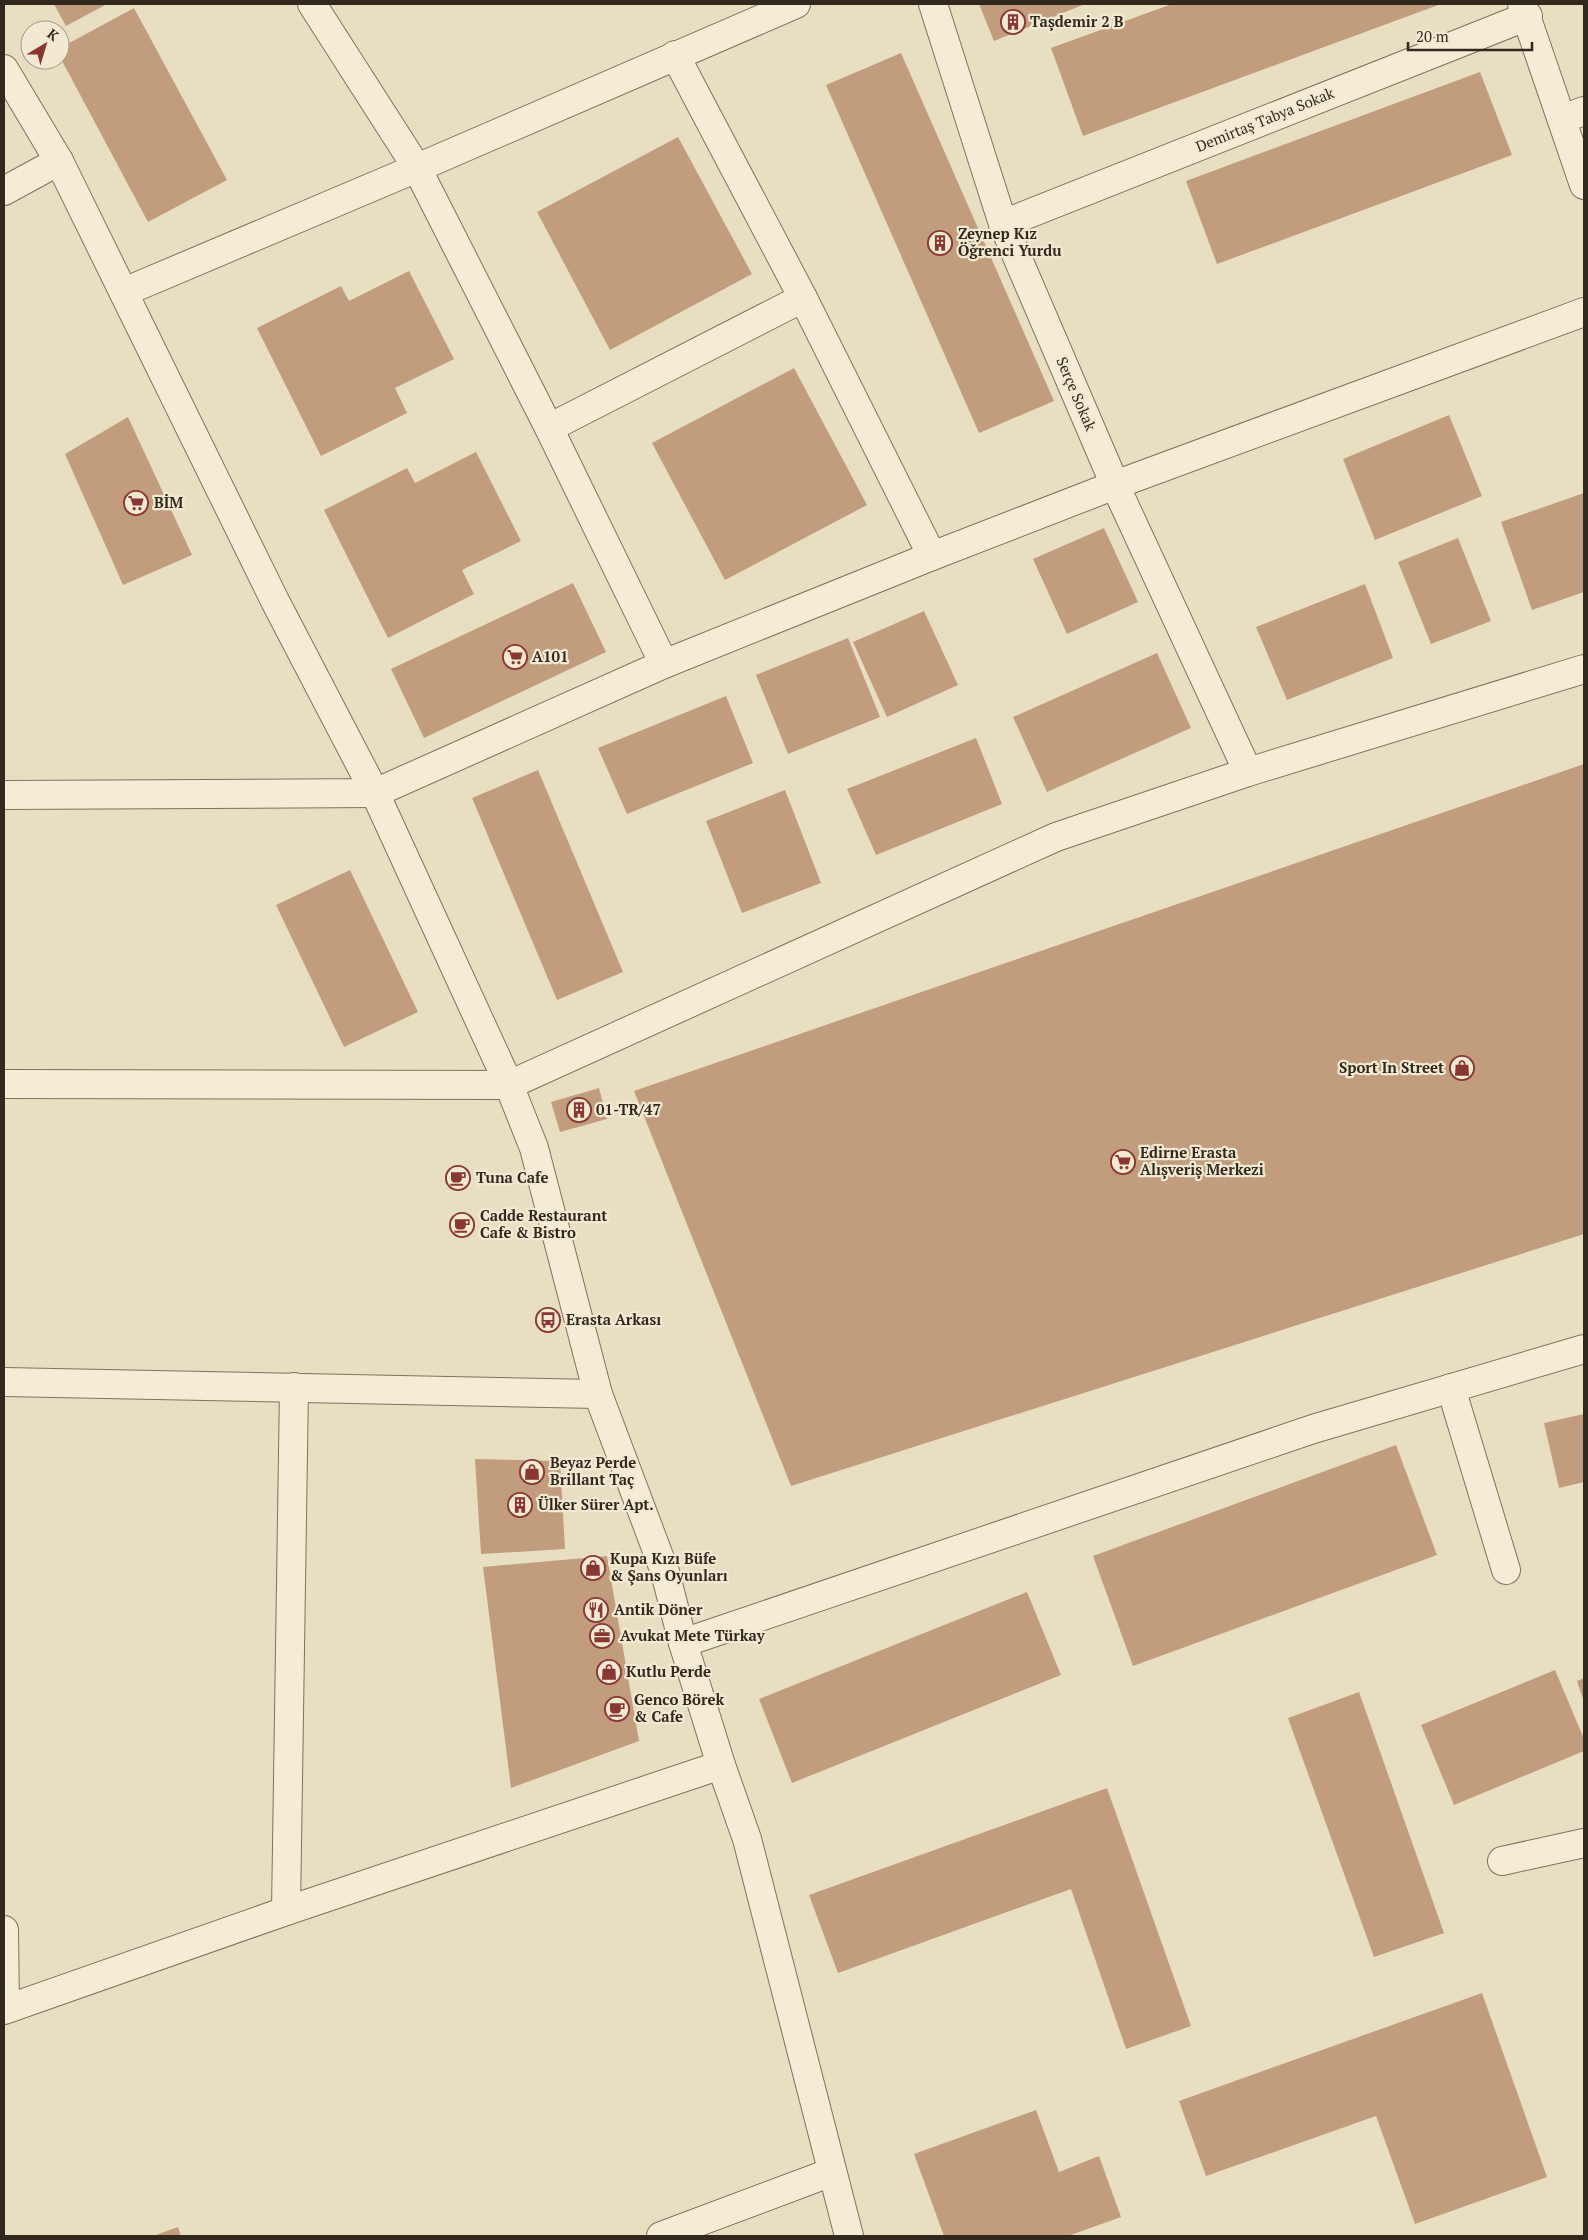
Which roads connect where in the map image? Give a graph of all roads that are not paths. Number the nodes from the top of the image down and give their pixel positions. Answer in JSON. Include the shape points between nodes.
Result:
{"nodes":[{"id":1,"x":312,"y":4,"type":"edge"},
{"id":2,"x":796,"y":4,"type":"edge"},
{"id":3,"x":933,"y":4,"type":"edge"},
{"id":4,"x":1525,"y":10,"type":"edge"},
{"id":5,"x":675,"y":55,"type":"junction"},
{"id":6,"x":4,"y":69,"type":"edge"},
{"id":7,"x":1573,"y":115,"type":"edge"},
{"id":8,"x":59,"y":161,"type":"junction"},
{"id":9,"x":417,"y":168,"type":"junction"},
{"id":10,"x":1584,"y":185,"type":"edge"},
{"id":11,"x":4,"y":191,"type":"edge"},
{"id":12,"x":1003,"y":224,"type":"junction"},
{"id":13,"x":124,"y":292,"type":"junction"},
{"id":14,"x":802,"y":298,"type":"junction"},
{"id":15,"x":1584,"y":312,"type":"edge"},
{"id":16,"x":549,"y":428,"type":"junction"},
{"id":17,"x":1115,"y":485,"type":"junction"},
{"id":18,"x":932,"y":556,"type":"junction"},
{"id":19,"x":664,"y":664,"type":"junction"},
{"id":20,"x":1584,"y":669,"type":"edge"},
{"id":21,"x":1248,"y":772,"type":"junction"},
{"id":22,"x":375,"y":793,"type":"junction"},
{"id":23,"x":4,"y":795,"type":"edge"},
{"id":24,"x":4,"y":1084,"type":"edge"},
{"id":25,"x":509,"y":1085,"type":"junction"},
{"id":26,"x":1584,"y":1349,"type":"edge"},
{"id":27,"x":4,"y":1382,"type":"edge"},
{"id":28,"x":294,"y":1388,"type":"junction"},
{"id":29,"x":1451,"y":1388,"type":"junction"},
{"id":30,"x":598,"y":1394,"type":"junction"},
{"id":31,"x":1506,"y":1570,"type":"dead end"},
{"id":32,"x":683,"y":1642,"type":"junction"},
{"id":33,"x":721,"y":1765,"type":"junction"},
{"id":34,"x":1584,"y":1843,"type":"edge"},
{"id":35,"x":1502,"y":1861,"type":"dead end"},
{"id":36,"x":286,"y":1911,"type":"junction"},
{"id":37,"x":4,"y":1930,"type":"edge"},
{"id":38,"x":4,"y":2009,"type":"edge"},
{"id":39,"x":832,"y":2172,"type":"junction"},
{"id":40,"x":661,"y":2236,"type":"edge"},
{"id":41,"x":849,"y":2236,"type":"edge"}],
"edges":[{"from":1,"to":9,"type":"street"},
{"from":2,"to":5,"type":"street"},
{"from":3,"to":12,"type":"street","name":"Serçe Sokak"},
{"from":4,"to":7,"type":"street"},
{"from":4,"to":12,"type":"street","name":"Demirtaş Tabya Sokak"},
{"from":5,"to":9,"type":"street"},
{"from":5,"to":14,"type":"street"},
{"from":6,"to":8,"type":"street"},
{"from":7,"to":10,"type":"street"},
{"from":8,"to":11,"type":"street"},
{"from":8,"to":13,"type":"street"},
{"from":9,"to":13,"type":"street"},
{"from":9,"to":16,"type":"street"},
{"from":12,"to":17,"type":"street","name":"Serçe Sokak"},
{"from":13,"to":22,"type":"street","via":[[275,601]]},
{"from":14,"to":16,"type":"street"},
{"from":14,"to":18,"type":"street"},
{"from":15,"to":17,"type":"street"},
{"from":16,"to":19,"type":"street"},
{"from":17,"to":18,"type":"street"},
{"from":17,"to":21,"type":"street","name":"Serçe Sokak"},
{"from":18,"to":19,"type":"street"},
{"from":19,"to":22,"type":"street"},
{"from":20,"to":21,"type":"street"},
{"from":21,"to":25,"type":"street","via":[[1056,837]]},
{"from":22,"to":23,"type":"street"},
{"from":22,"to":25,"type":"street"},
{"from":24,"to":25,"type":"street"},
{"from":25,"to":30,"type":"street","via":[[534,1148]]},
{"from":26,"to":29,"type":"street"},
{"from":27,"to":28,"type":"street"},
{"from":28,"to":30,"type":"street"},
{"from":28,"to":36,"type":"street"},
{"from":29,"to":31,"type":"street"},
{"from":29,"to":32,"type":"street","via":[[1313,1429]]},
{"from":30,"to":32,"type":"street","via":[[665,1572]]},
{"from":32,"to":33,"type":"street"},
{"from":33,"to":36,"type":"street"},
{"from":33,"to":39,"type":"street","via":[[747,1838]]},
{"from":34,"to":35,"type":"street"},
{"from":36,"to":38,"type":"street"},
{"from":37,"to":38,"type":"street"},
{"from":39,"to":40,"type":"street"},
{"from":39,"to":41,"type":"street"}]}
